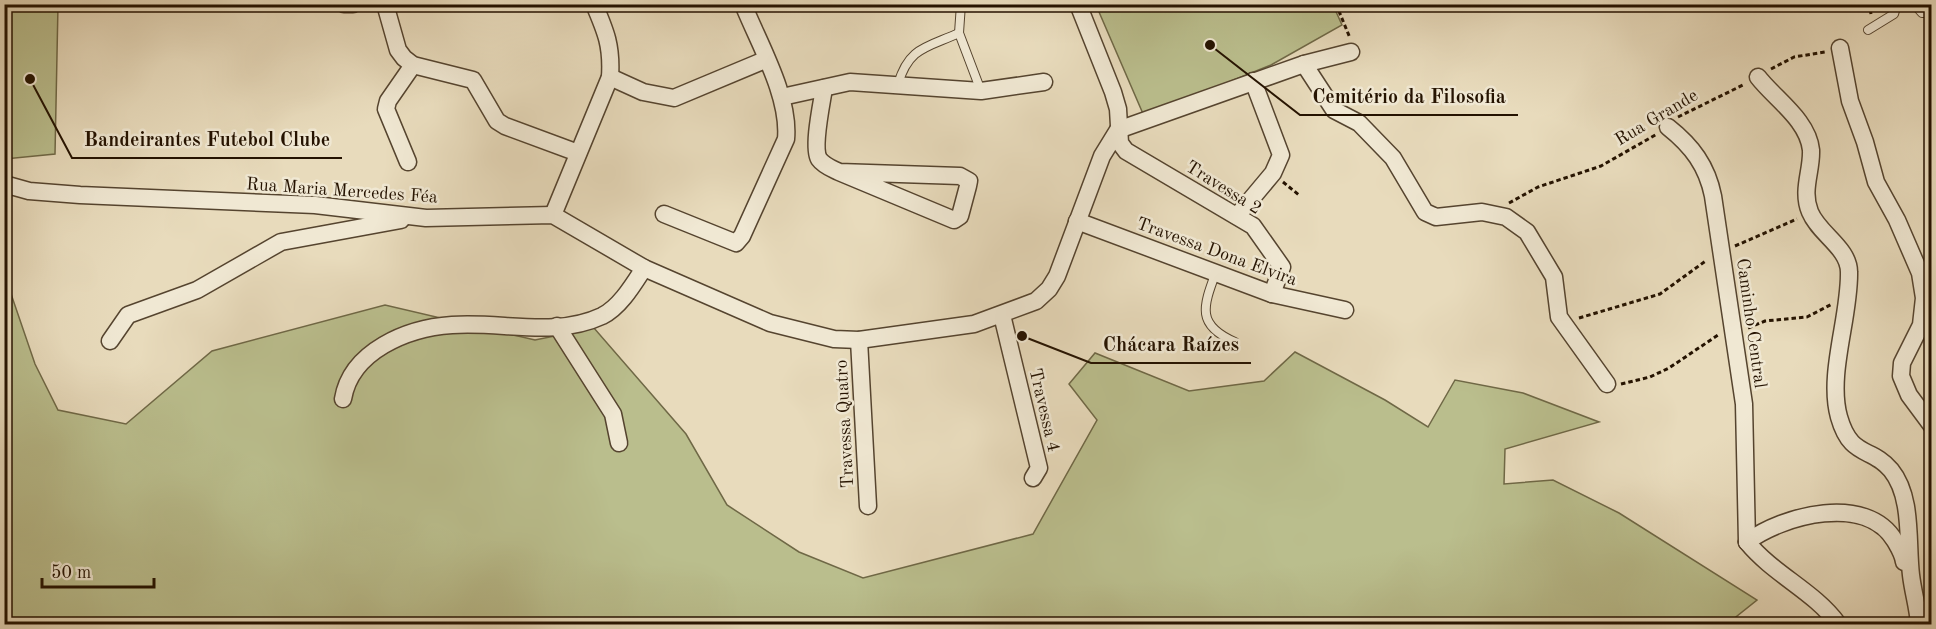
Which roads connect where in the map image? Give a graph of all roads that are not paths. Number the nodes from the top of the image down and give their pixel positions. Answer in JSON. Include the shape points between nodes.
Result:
{"nodes":[{"id":1,"x":344,"y":4,"type":"edge"},
{"id":2,"x":353,"y":4,"type":"edge"},
{"id":3,"x":385,"y":4,"type":"edge"},
{"id":4,"x":743,"y":4,"type":"edge"},
{"id":5,"x":961,"y":4,"type":"edge"},
{"id":6,"x":1078,"y":4,"type":"edge"},
{"id":7,"x":1897,"y":4,"type":"edge"},
{"id":8,"x":1914,"y":4,"type":"edge"},
{"id":9,"x":1930,"y":4,"type":"edge"},
{"id":10,"x":598,"y":6,"type":"edge"},
{"id":11,"x":1932,"y":11,"type":"edge"},
{"id":12,"x":1868,"y":30,"type":"dead end"},
{"id":13,"x":959,"y":33,"type":"junction"},
{"id":14,"x":1840,"y":48,"type":"road end"},
{"id":15,"x":1351,"y":51,"type":"road end"},
{"id":16,"x":765,"y":60,"type":"junction"},
{"id":17,"x":1304,"y":64,"type":"junction"},
{"id":18,"x":413,"y":65,"type":"junction"},
{"id":19,"x":609,"y":77,"type":"junction"},
{"id":20,"x":1758,"y":77,"type":"road end"},
{"id":21,"x":1253,"y":81,"type":"junction"},
{"id":22,"x":1044,"y":82,"type":"dead end"},
{"id":23,"x":898,"y":84,"type":"junction"},
{"id":24,"x":824,"y":87,"type":"junction"},
{"id":25,"x":981,"y":92,"type":"junction"},
{"id":26,"x":782,"y":98,"type":"junction"},
{"id":27,"x":1668,"y":127,"type":"road end"},
{"id":28,"x":1118,"y":130,"type":"junction"},
{"id":29,"x":578,"y":153,"type":"junction"},
{"id":30,"x":408,"y":162,"type":"dead end"},
{"id":31,"x":839,"y":172,"type":"junction"},
{"id":32,"x":4,"y":184,"type":"edge"},
{"id":33,"x":664,"y":214,"type":"dead end"},
{"id":34,"x":553,"y":215,"type":"junction"},
{"id":35,"x":1237,"y":216,"type":"junction"},
{"id":36,"x":426,"y":218,"type":"junction"},
{"id":37,"x":1077,"y":221,"type":"junction"},
{"id":38,"x":644,"y":268,"type":"junction"},
{"id":39,"x":1216,"y":272,"type":"junction"},
{"id":40,"x":1272,"y":294,"type":"junction"},
{"id":41,"x":1345,"y":310,"type":"dead end"},
{"id":42,"x":1002,"y":315,"type":"junction"},
{"id":43,"x":557,"y":326,"type":"junction"},
{"id":44,"x":859,"y":340,"type":"junction"},
{"id":45,"x":110,"y":341,"type":"dead end"},
{"id":46,"x":1235,"y":342,"type":"dead end"},
{"id":47,"x":1607,"y":384,"type":"dead end"},
{"id":48,"x":342,"y":399,"type":"dead end"},
{"id":49,"x":1932,"y":426,"type":"edge"},
{"id":50,"x":619,"y":443,"type":"dead end"},
{"id":51,"x":1033,"y":478,"type":"dead end"},
{"id":52,"x":868,"y":506,"type":"dead end"},
{"id":53,"x":1747,"y":542,"type":"junction"},
{"id":54,"x":1918,"y":605,"type":"junction"},
{"id":55,"x":1838,"y":624,"type":"edge"},
{"id":56,"x":1919,"y":624,"type":"edge"}],
"edges":[{"from":1,"to":2,"type":"street"},
{"from":3,"to":18,"type":"street","via":[[398,50]]},
{"from":4,"to":16,"type":"street"},
{"from":5,"to":13,"type":"lane"},
{"from":6,"to":28,"type":"street","via":[[1113,92]]},
{"from":7,"to":12,"type":"lane","via":[[1894,14]]},
{"from":8,"to":11,"type":"lane","via":[[1922,13]]},
{"from":9,"to":11,"type":"lane"},
{"from":10,"to":19,"type":"street","via":[[612,55]]},
{"from":13,"to":23,"type":"lane","via":[[910,56]]},
{"from":13,"to":25,"type":"lane"},
{"from":14,"to":49,"type":"street","via":[[1850,101],[1876,182],[1920,273],[1924,298],[1921,325],[1902,363],[1901,376],[1909,395]]},
{"from":15,"to":17,"type":"street"},
{"from":16,"to":19,"type":"street","via":[[674,98],[643,92]]},
{"from":16,"to":26,"type":"street"},
{"from":17,"to":21,"type":"street"},
{"from":17,"to":47,"type":"street","via":[[1334,110],[1359,123],[1393,158],[1425,212],[1436,217],[1485,213],[1506,217],[1527,232],[1554,277],[1559,317]]},
{"from":18,"to":29,"type":"street","via":[[468,77],[505,126]]},
{"from":18,"to":30,"type":"street","via":[[386,109]]},
{"from":19,"to":29,"type":"street"},
{"from":20,"to":54,"type":"street","via":[[1803,127],[1811,152],[1806,177],[1811,214],[1849,267],[1836,374],[1839,417],[1852,444],[1883,462],[1896,478],[1906,510],[1911,578]]},
{"from":21,"to":28,"type":"street"},
{"from":21,"to":35,"type":"street","via":[[1280,160]]},
{"from":22,"to":25,"type":"street"},
{"from":23,"to":24,"type":"street","via":[[850,82]]},
{"from":23,"to":25,"type":"street"},
{"from":24,"to":26,"type":"street"},
{"from":24,"to":31,"type":"street","via":[[819,158]]},
{"from":26,"to":33,"type":"street","via":[[786,139],[736,243]]},
{"from":27,"to":53,"type":"street","name":"Caminho Central","via":[[1684,140],[1708,172],[1744,404]]},
{"from":28,"to":35,"type":"street","name":"Travessa 2","via":[[1120,143],[1133,156]]},
{"from":28,"to":37,"type":"street","via":[[1102,156]]},
{"from":29,"to":34,"type":"street"},
{"from":31,"to":31,"type":"street","via":[[960,176],[969,181],[960,216],[954,220]]},
{"from":32,"to":36,"type":"street","name":"Rua Maria Mercedes Féa","via":[[80,195],[315,205]]},
{"from":34,"to":36,"type":"street","name":"Rua Maria Mercedes Féa"},
{"from":34,"to":38,"type":"street"},
{"from":35,"to":40,"type":"street","name":"Travessa 2","via":[[1259,232],[1281,264]]},
{"from":36,"to":45,"type":"street","via":[[281,242],[197,290],[128,315]]},
{"from":37,"to":39,"type":"street","name":"Travessa Dona Elvira"},
{"from":37,"to":42,"type":"street","via":[[1058,276],[1049,289],[1036,300]]},
{"from":38,"to":43,"type":"street","via":[[629,290],[603,315]]},
{"from":38,"to":44,"type":"street","via":[[770,323],[834,339]]},
{"from":39,"to":40,"type":"street","name":"Travessa Dona Elvira"},
{"from":39,"to":46,"type":"lane","via":[[1205,304],[1206,315],[1214,330]]},
{"from":40,"to":41,"type":"street","name":"Travessa Dona Elvira"},
{"from":42,"to":44,"type":"street","via":[[974,324]]},
{"from":42,"to":51,"type":"street","name":"Travessa 4","via":[[1038,468]]},
{"from":43,"to":48,"type":"street","via":[[453,325],[406,335],[356,366]]},
{"from":43,"to":50,"type":"street","via":[[613,414]]},
{"from":44,"to":52,"type":"street","name":"Travessa Quatro"},
{"from":53,"to":54,"type":"street","via":[[1763,530],[1809,516],[1844,513],[1880,522],[1904,556],[1905,571]]},
{"from":53,"to":55,"type":"street","via":[[1777,573],[1815,598]]},
{"from":54,"to":56,"type":"street"}]}
